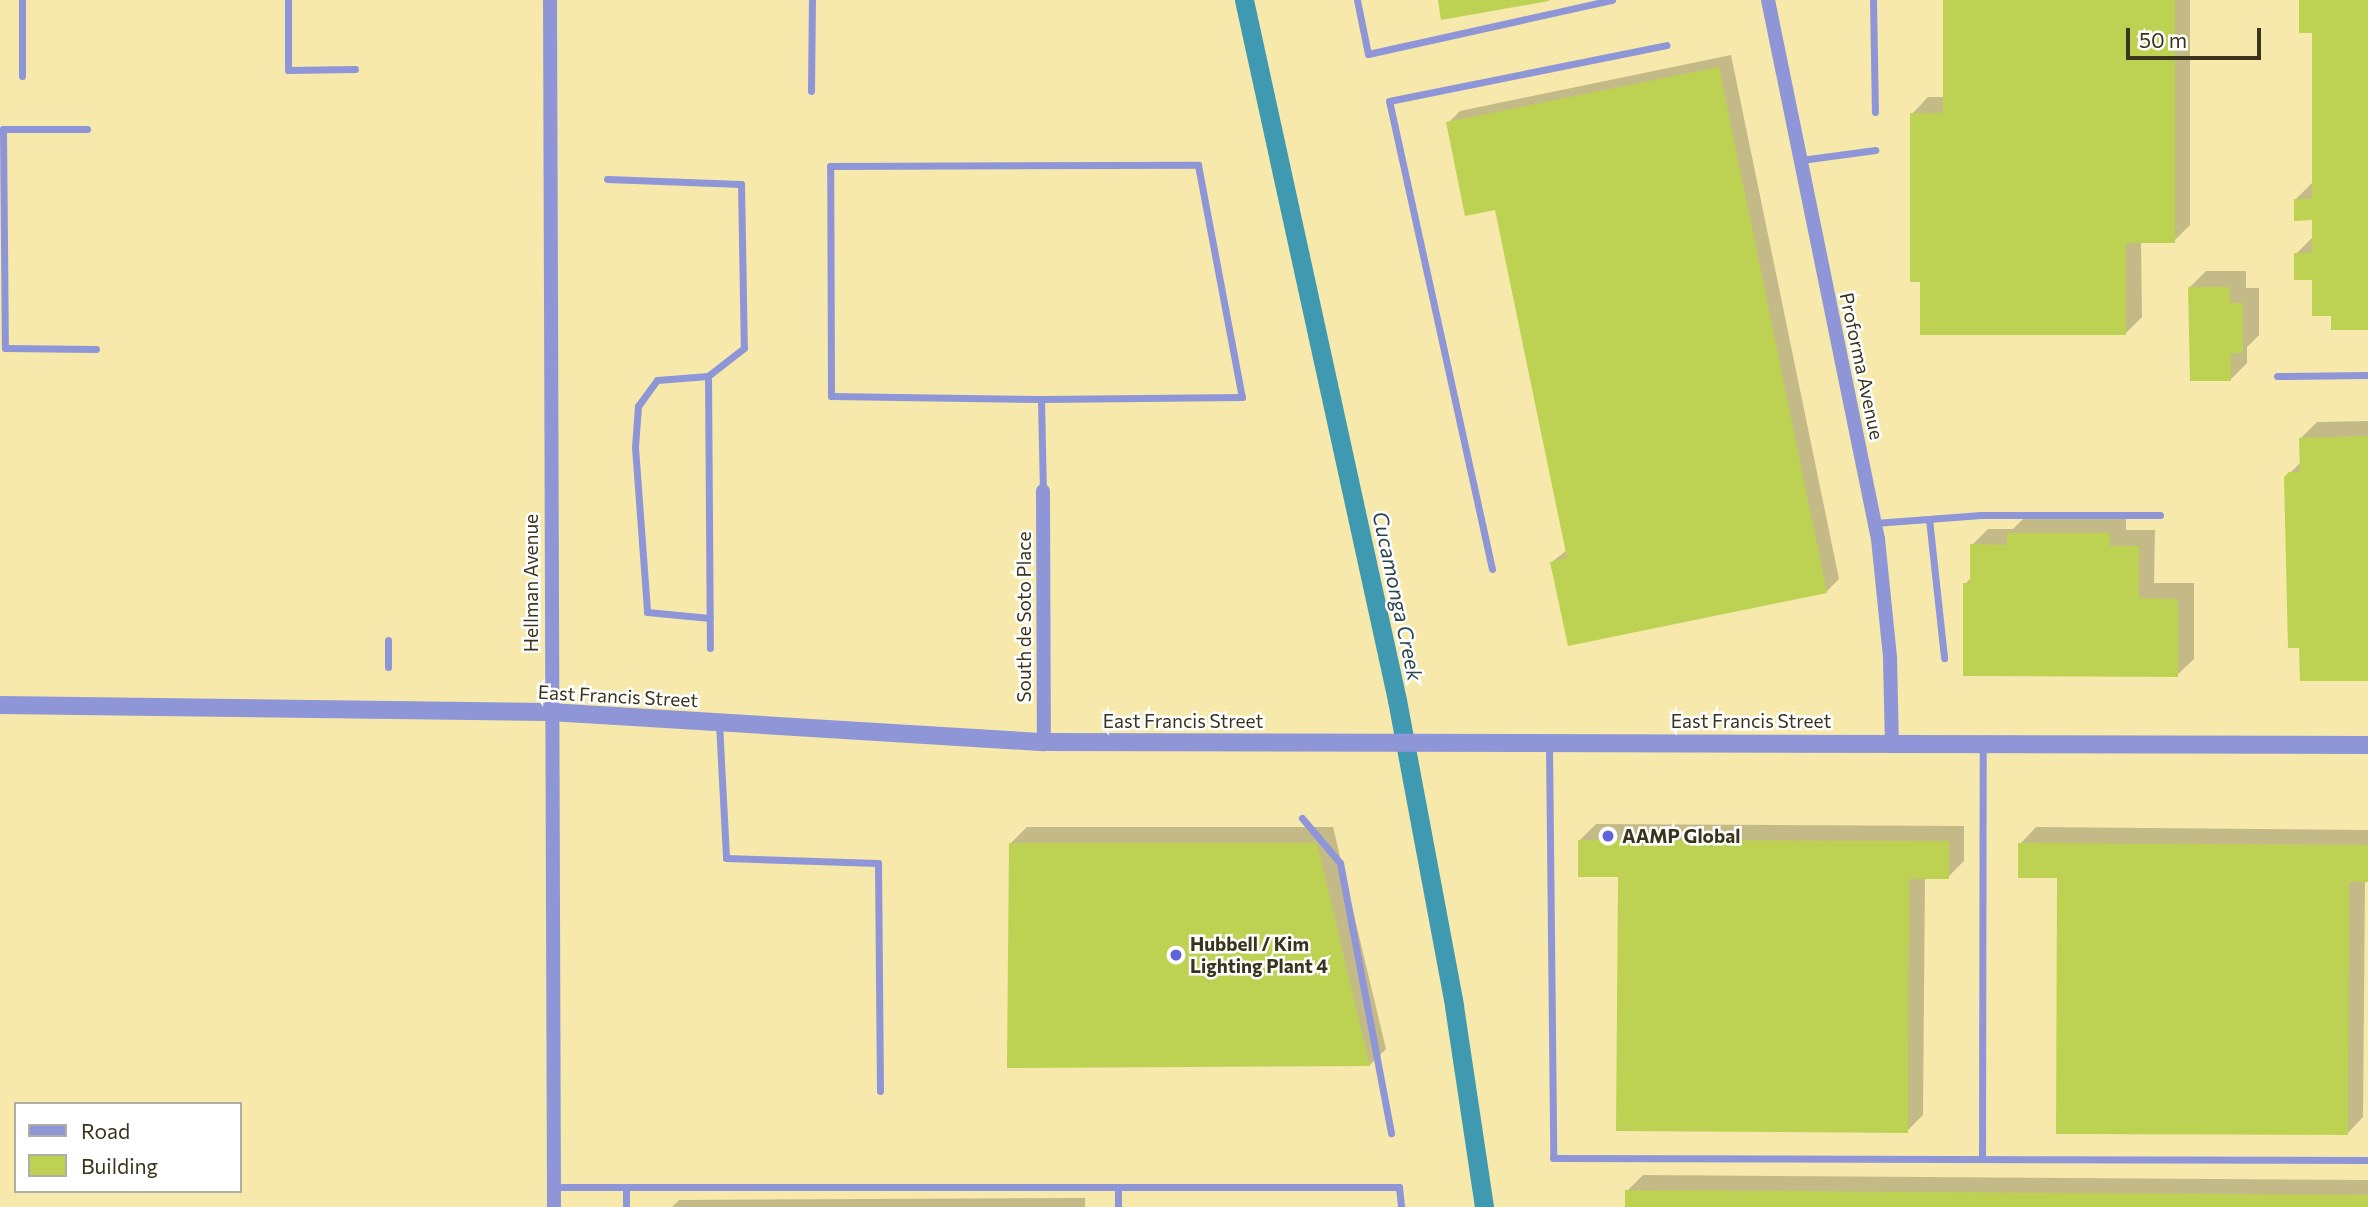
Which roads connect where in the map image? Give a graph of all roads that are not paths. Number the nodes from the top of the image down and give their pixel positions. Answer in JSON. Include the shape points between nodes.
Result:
{"nodes":[{"id":1,"x":22,"y":0,"type":"edge"},
{"id":2,"x":288,"y":0,"type":"edge"},
{"id":3,"x":550,"y":0,"type":"edge"},
{"id":4,"x":812,"y":0,"type":"edge"},
{"id":5,"x":1357,"y":0,"type":"edge"},
{"id":6,"x":1612,"y":0,"type":"edge"},
{"id":7,"x":1768,"y":0,"type":"edge"},
{"id":8,"x":1873,"y":0,"type":"edge"},
{"id":9,"x":1666,"y":45,"type":"dead end"},
{"id":10,"x":355,"y":69,"type":"dead end"},
{"id":11,"x":22,"y":76,"type":"dead end"},
{"id":12,"x":811,"y":91,"type":"dead end"},
{"id":13,"x":1875,"y":112,"type":"dead end"},
{"id":14,"x":88,"y":129,"type":"dead end"},
{"id":15,"x":1875,"y":149,"type":"dead end"},
{"id":16,"x":1801,"y":160,"type":"junction"},
{"id":17,"x":607,"y":179,"type":"dead end"},
{"id":18,"x":96,"y":349,"type":"dead end"},
{"id":19,"x":2368,"y":375,"type":"edge"},
{"id":20,"x":708,"y":376,"type":"junction"},
{"id":21,"x":2277,"y":376,"type":"dead end"},
{"id":22,"x":1041,"y":399,"type":"junction"},
{"id":23,"x":1043,"y":491,"type":"joint"},
{"id":24,"x":2160,"y":515,"type":"dead end"},
{"id":25,"x":1929,"y":519,"type":"junction"},
{"id":26,"x":1875,"y":523,"type":"junction"},
{"id":27,"x":1492,"y":569,"type":"dead end"},
{"id":28,"x":709,"y":618,"type":"junction"},
{"id":29,"x":388,"y":640,"type":"dead end"},
{"id":30,"x":710,"y":648,"type":"dead end"},
{"id":31,"x":1944,"y":658,"type":"dead end"},
{"id":32,"x":388,"y":667,"type":"dead end"},
{"id":33,"x":0,"y":705,"type":"edge"},
{"id":34,"x":551,"y":712,"type":"junction"},
{"id":35,"x":719,"y":722,"type":"junction"},
{"id":36,"x":1044,"y":742,"type":"junction"},
{"id":37,"x":1549,"y":742,"type":"junction"},
{"id":38,"x":1892,"y":743,"type":"junction"},
{"id":39,"x":1983,"y":743,"type":"junction"},
{"id":40,"x":2368,"y":745,"type":"edge"},
{"id":41,"x":1302,"y":818,"type":"dead end"},
{"id":42,"x":880,"y":1091,"type":"dead end"},
{"id":43,"x":1391,"y":1133,"type":"dead end"},
{"id":44,"x":1982,"y":1159,"type":"junction"},
{"id":45,"x":2368,"y":1160,"type":"edge"},
{"id":46,"x":554,"y":1187,"type":"junction"},
{"id":47,"x":626,"y":1187,"type":"junction"},
{"id":48,"x":1118,"y":1189,"type":"junction"},
{"id":49,"x":554,"y":1207,"type":"edge"},
{"id":50,"x":626,"y":1207,"type":"edge"},
{"id":51,"x":1118,"y":1207,"type":"edge"},
{"id":52,"x":1401,"y":1207,"type":"edge"}],
"edges":[{"from":1,"to":11,"type":"lane"},
{"from":2,"to":10,"type":"lane","via":[[288,70]]},
{"from":3,"to":34,"type":"street","name":"Hellman Avenue"},
{"from":4,"to":12,"type":"lane"},
{"from":5,"to":6,"type":"lane","via":[[1368,54]]},
{"from":7,"to":16,"type":"street","name":"Proforma Avenue"},
{"from":8,"to":13,"type":"lane"},
{"from":9,"to":27,"type":"lane","via":[[1389,101]]},
{"from":14,"to":18,"type":"lane","via":[[3,129],[5,348]]},
{"from":15,"to":16,"type":"lane"},
{"from":16,"to":26,"type":"street","name":"Proforma Avenue"},
{"from":17,"to":20,"type":"lane","via":[[741,184],[744,348]]},
{"from":19,"to":21,"type":"lane"},
{"from":20,"to":28,"type":"lane"},
{"from":20,"to":28,"type":"lane","via":[[657,380],[638,407],[635,447],[647,612]]},
{"from":22,"to":22,"type":"lane","via":[[1242,397],[1198,165],[830,166],[831,396]]},
{"from":22,"to":23,"type":"lane"},
{"from":23,"to":36,"type":"street","name":"South de Soto Place"},
{"from":24,"to":25,"type":"lane"},
{"from":25,"to":26,"type":"lane"},
{"from":25,"to":31,"type":"lane"},
{"from":26,"to":38,"type":"street","name":"Proforma Avenue","via":[[1890,658]]},
{"from":28,"to":30,"type":"lane"},
{"from":29,"to":32,"type":"lane"},
{"from":33,"to":34,"type":"street","name":"East Francis Street"},
{"from":34,"to":35,"type":"street","name":"East Francis Street"},
{"from":34,"to":46,"type":"street","name":"Hellman Avenue"},
{"from":35,"to":36,"type":"street","name":"East Francis Street"},
{"from":35,"to":42,"type":"lane","via":[[726,858],[878,863]]},
{"from":36,"to":37,"type":"street","name":"East Francis Street"},
{"from":37,"to":38,"type":"street","name":"East Francis Street"},
{"from":37,"to":44,"type":"lane","via":[[1553,1158]]},
{"from":38,"to":39,"type":"street","name":"East Francis Street"},
{"from":39,"to":40,"type":"street","name":"East Francis Street"},
{"from":39,"to":44,"type":"lane"},
{"from":41,"to":43,"type":"lane","via":[[1340,863]]},
{"from":44,"to":45,"type":"lane"},
{"from":46,"to":47,"type":"lane"},
{"from":46,"to":49,"type":"street","name":"Hellman Avenue"},
{"from":47,"to":48,"type":"lane"},
{"from":47,"to":50,"type":"lane"},
{"from":48,"to":51,"type":"lane"},
{"from":48,"to":52,"type":"lane","via":[[1399,1186]]}]}
